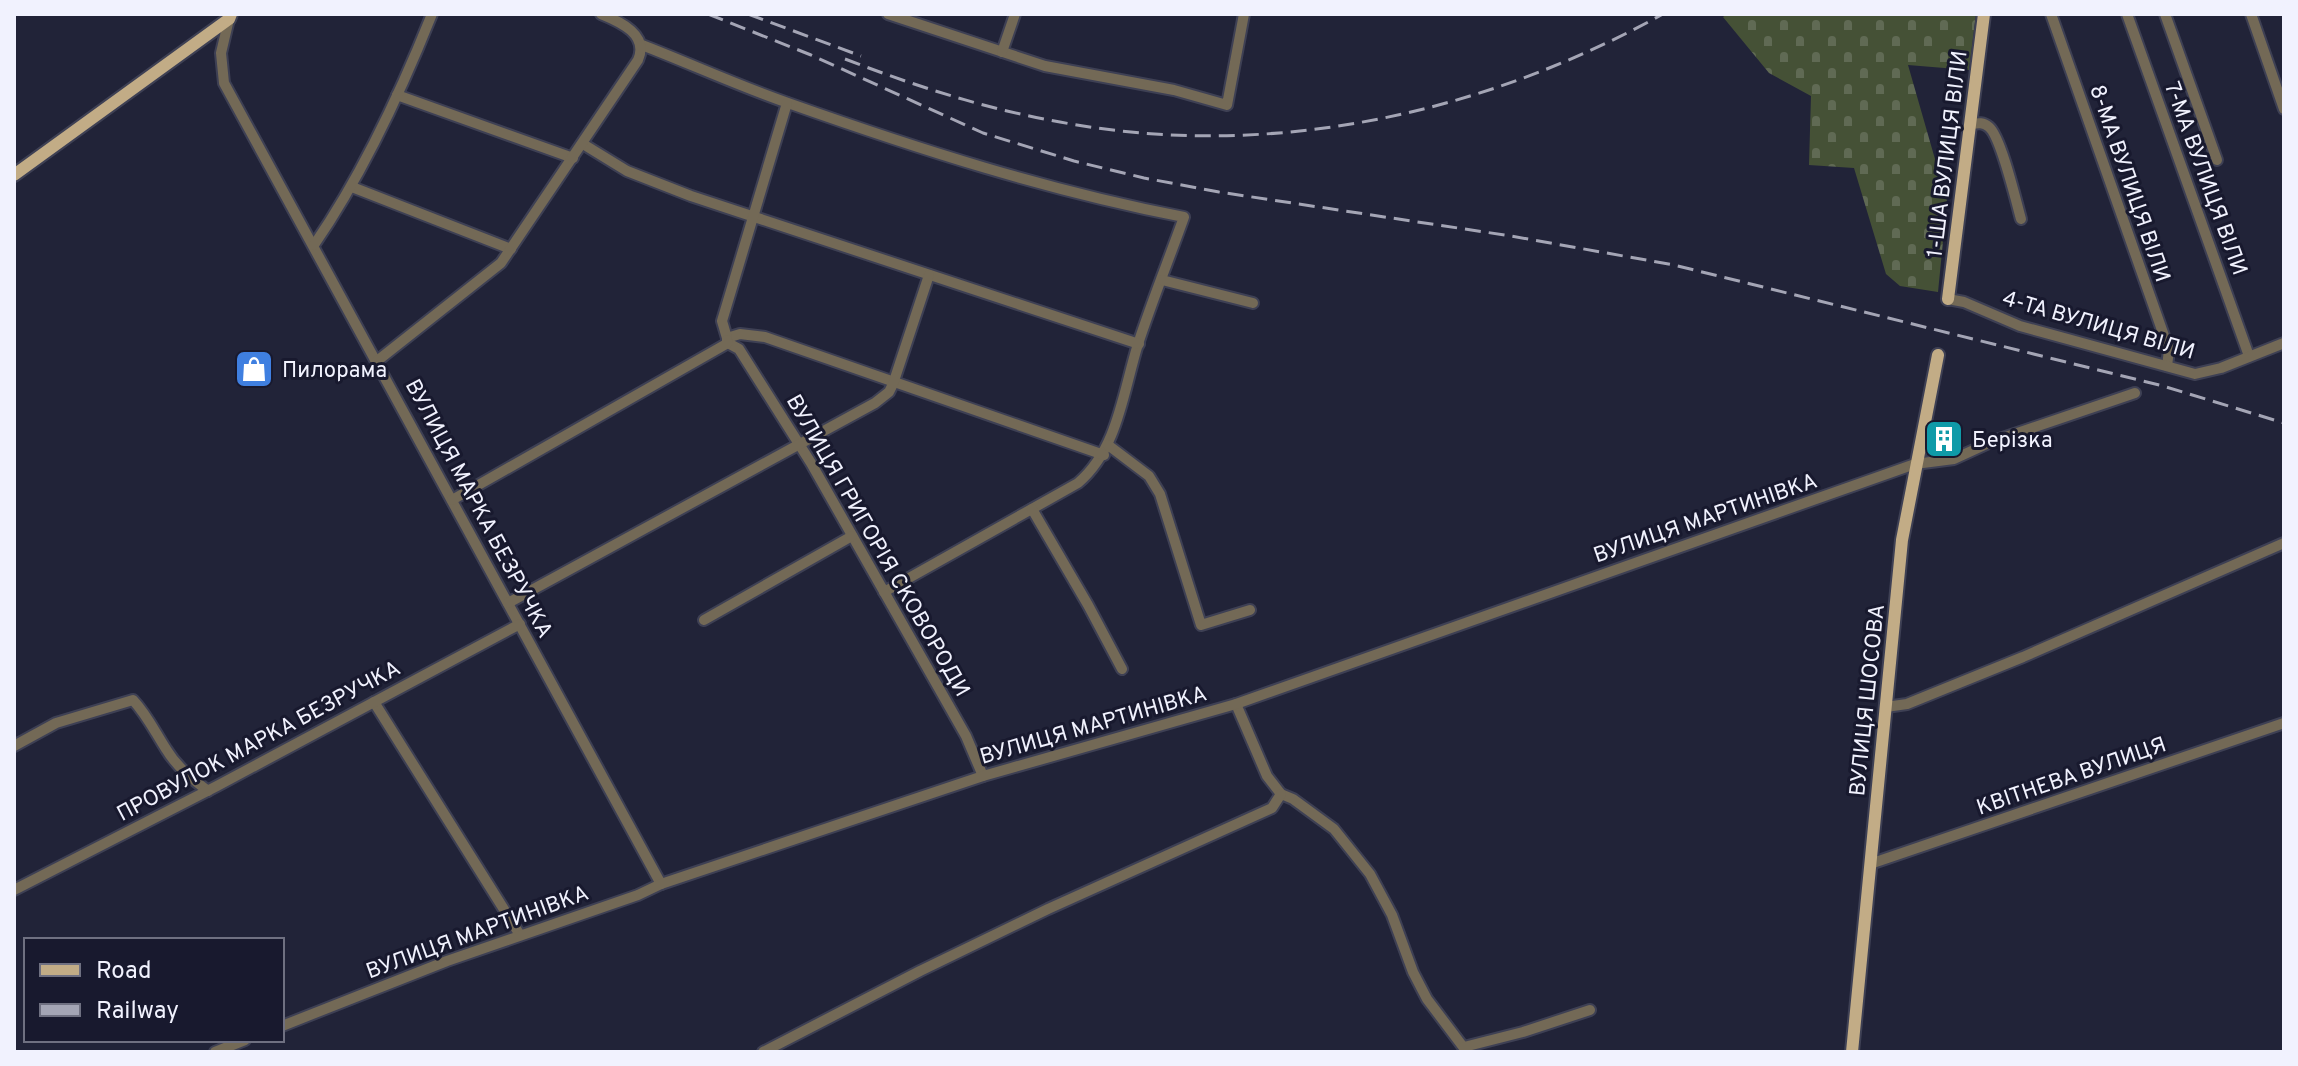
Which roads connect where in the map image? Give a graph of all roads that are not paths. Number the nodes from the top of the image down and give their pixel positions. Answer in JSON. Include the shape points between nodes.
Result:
{"nodes":[{"id":1,"x":432,"y":14,"type":"edge"},
{"id":2,"x":601,"y":14,"type":"edge"},
{"id":3,"x":888,"y":14,"type":"edge"},
{"id":4,"x":1015,"y":14,"type":"edge"},
{"id":5,"x":1244,"y":14,"type":"edge"},
{"id":6,"x":1984,"y":14,"type":"edge"},
{"id":7,"x":2051,"y":14,"type":"edge"},
{"id":8,"x":2127,"y":14,"type":"edge"},
{"id":9,"x":2165,"y":14,"type":"edge"},
{"id":10,"x":2251,"y":14,"type":"edge"},
{"id":11,"x":230,"y":16,"type":"edge"},
{"id":12,"x":642,"y":45,"type":"junction"},
{"id":13,"x":1002,"y":52,"type":"junction"},
{"id":14,"x":397,"y":95,"type":"junction"},
{"id":15,"x":787,"y":103,"type":"junction"},
{"id":16,"x":2284,"y":109,"type":"edge"},
{"id":17,"x":1971,"y":124,"type":"junction"},
{"id":18,"x":583,"y":144,"type":"junction"},
{"id":19,"x":573,"y":158,"type":"junction"},
{"id":20,"x":2217,"y":160,"type":"dead end"},
{"id":21,"x":14,"y":175,"type":"edge"},
{"id":22,"x":352,"y":187,"type":"junction"},
{"id":23,"x":752,"y":217,"type":"junction"},
{"id":24,"x":2021,"y":219,"type":"dead end"},
{"id":25,"x":314,"y":245,"type":"junction"},
{"id":26,"x":511,"y":249,"type":"junction"},
{"id":27,"x":929,"y":275,"type":"junction"},
{"id":28,"x":1162,"y":280,"type":"junction"},
{"id":29,"x":1948,"y":299,"type":"joint"},
{"id":30,"x":1253,"y":303,"type":"dead end"},
{"id":31,"x":727,"y":340,"type":"junction"},
{"id":32,"x":2284,"y":343,"type":"edge"},
{"id":33,"x":1139,"y":344,"type":"junction"},
{"id":34,"x":1938,"y":355,"type":"dead end"},
{"id":35,"x":2249,"y":356,"type":"junction"},
{"id":36,"x":377,"y":361,"type":"junction"},
{"id":37,"x":2167,"y":366,"type":"junction"},
{"id":38,"x":893,"y":384,"type":"junction"},
{"id":39,"x":2135,"y":393,"type":"dead end"},
{"id":40,"x":799,"y":443,"type":"junction"},
{"id":41,"x":1106,"y":450,"type":"junction"},
{"id":42,"x":1915,"y":464,"type":"junction"},
{"id":43,"x":452,"y":500,"type":"junction"},
{"id":44,"x":1032,"y":509,"type":"junction"},
{"id":45,"x":852,"y":536,"type":"junction"},
{"id":46,"x":2284,"y":543,"type":"edge"},
{"id":47,"x":884,"y":592,"type":"junction"},
{"id":48,"x":508,"y":603,"type":"junction"},
{"id":49,"x":1250,"y":610,"type":"dead end"},
{"id":50,"x":704,"y":620,"type":"dead end"},
{"id":51,"x":520,"y":624,"type":"junction"},
{"id":52,"x":1122,"y":669,"type":"dead end"},
{"id":53,"x":374,"y":702,"type":"junction"},
{"id":54,"x":1236,"y":704,"type":"junction"},
{"id":55,"x":1886,"y":707,"type":"junction"},
{"id":56,"x":2284,"y":723,"type":"edge"},
{"id":57,"x":14,"y":746,"type":"edge"},
{"id":58,"x":983,"y":776,"type":"junction"},
{"id":59,"x":208,"y":791,"type":"junction"},
{"id":60,"x":1281,"y":794,"type":"junction"},
{"id":61,"x":1870,"y":864,"type":"junction"},
{"id":62,"x":661,"y":884,"type":"junction"},
{"id":63,"x":14,"y":890,"type":"edge"},
{"id":64,"x":520,"y":935,"type":"junction"},
{"id":65,"x":1590,"y":1010,"type":"dead end"},
{"id":66,"x":284,"y":1025,"type":"edge"},
{"id":67,"x":240,"y":1042,"type":"edge"},
{"id":68,"x":1465,"y":1049,"type":"edge"},
{"id":69,"x":215,"y":1052,"type":"edge"},
{"id":70,"x":763,"y":1052,"type":"edge"},
{"id":71,"x":1852,"y":1052,"type":"edge"}],
"edges":[{"from":1,"to":14,"type":"street"},
{"from":2,"to":12,"type":"street","via":[[626,27]]},
{"from":3,"to":13,"type":"street"},
{"from":4,"to":13,"type":"street"},
{"from":5,"to":13,"type":"street","via":[[1227,105]]},
{"from":6,"to":17,"type":"main road","name":"1-ША ВУЛИЦЯ ВІЛИ"},
{"from":7,"to":37,"type":"street","name":"8-МА ВУЛИЦЯ ВІЛИ","via":[[2169,350]]},
{"from":8,"to":35,"type":"street","name":"7-МА ВУЛИЦЯ ВІЛИ"},
{"from":9,"to":20,"type":"street"},
{"from":10,"to":16,"type":"street"},
{"from":11,"to":21,"type":"main road"},
{"from":11,"to":25,"type":"street","name":"ВУЛИЦЯ МАРКА БЕЗРУЧКА","via":[[221,53],[224,83]]},
{"from":12,"to":15,"type":"street"},
{"from":12,"to":18,"type":"street","via":[[638,60]]},
{"from":14,"to":19,"type":"street"},
{"from":14,"to":22,"type":"street"},
{"from":15,"to":23,"type":"street"},
{"from":15,"to":28,"type":"street","via":[[976,167],[1184,217]]},
{"from":17,"to":24,"type":"street","via":[[1981,122],[1996,136]]},
{"from":17,"to":29,"type":"main road","name":"1-ША ВУЛИЦЯ ВІЛИ"},
{"from":18,"to":19,"type":"street"},
{"from":18,"to":23,"type":"street","via":[[627,171]]},
{"from":19,"to":26,"type":"street"},
{"from":22,"to":25,"type":"street"},
{"from":22,"to":26,"type":"street"},
{"from":23,"to":27,"type":"street"},
{"from":23,"to":31,"type":"street","via":[[722,321]]},
{"from":25,"to":36,"type":"street","name":"ВУЛИЦЯ МАРКА БЕЗРУЧКА"},
{"from":26,"to":36,"type":"street","via":[[501,263]]},
{"from":27,"to":33,"type":"street"},
{"from":27,"to":38,"type":"street"},
{"from":28,"to":30,"type":"street"},
{"from":28,"to":33,"type":"street"},
{"from":29,"to":37,"type":"street","name":"4-ТА ВУЛИЦЯ ВІЛИ","via":[[2020,326]]},
{"from":31,"to":38,"type":"street","via":[[740,334],[765,337]]},
{"from":31,"to":40,"type":"street","name":"ВУЛИЦЯ ГРИГОРІЯ СКОВОРОДИ","via":[[739,349]]},
{"from":31,"to":43,"type":"street"},
{"from":32,"to":35,"type":"street","name":"4-ТА ВУЛИЦЯ ВІЛИ"},
{"from":33,"to":41,"type":"street"},
{"from":34,"to":42,"type":"main road","name":"ВУЛИЦЯ ШОСОВА"},
{"from":35,"to":37,"type":"street","name":"4-ТА ВУЛИЦЯ ВІЛИ","via":[[2205,373]]},
{"from":36,"to":43,"type":"street","name":"ВУЛИЦЯ МАРКА БЕЗРУЧКА"},
{"from":38,"to":40,"type":"street","via":[[875,403]]},
{"from":38,"to":41,"type":"street"},
{"from":39,"to":42,"type":"street","name":"ВУЛИЦЯ МАРТИНІВКА","via":[[1954,459]]},
{"from":40,"to":45,"type":"street","name":"ВУЛИЦЯ ГРИГОРІЯ СКОВОРОДИ"},
{"from":40,"to":48,"type":"street"},
{"from":41,"to":44,"type":"street","via":[[1078,483]]},
{"from":41,"to":49,"type":"street","via":[[1149,476],[1160,494],[1201,625]]},
{"from":42,"to":54,"type":"street","name":"ВУЛИЦЯ МАРТИНІВКА"},
{"from":42,"to":55,"type":"main road","name":"ВУЛИЦЯ ШОСОВА"},
{"from":43,"to":48,"type":"street","name":"ВУЛИЦЯ МАРКА БЕЗРУЧКА"},
{"from":44,"to":47,"type":"street"},
{"from":44,"to":52,"type":"street"},
{"from":45,"to":47,"type":"street","name":"ВУЛИЦЯ ГРИГОРІЯ СКОВОРОДИ"},
{"from":45,"to":50,"type":"street"},
{"from":46,"to":55,"type":"street","via":[[2023,657],[1907,704]]},
{"from":47,"to":58,"type":"street","name":"ВУЛИЦЯ ГРИГОРІЯ СКОВОРОДИ"},
{"from":48,"to":51,"type":"street","name":"ВУЛИЦЯ МАРКА БЕЗРУЧКА"},
{"from":51,"to":53,"type":"street","name":"ПРОВУЛОК МАРКА БЕЗРУЧКА"},
{"from":51,"to":62,"type":"street","name":"ВУЛИЦЯ МАРКА БЕЗРУЧКА"},
{"from":53,"to":59,"type":"street","name":"ПРОВУЛОК МАРКА БЕЗРУЧКА"},
{"from":53,"to":64,"type":"street"},
{"from":54,"to":58,"type":"street","name":"ВУЛИЦЯ МАРТИНІВКА"},
{"from":54,"to":60,"type":"street","via":[[1267,776]]},
{"from":55,"to":61,"type":"main road","name":"ВУЛИЦЯ ШОСОВА"},
{"from":56,"to":61,"type":"street","name":"КВІТНЕВА ВУЛИЦЯ"},
{"from":57,"to":59,"type":"street","via":[[56,723],[133,700],[185,774]]},
{"from":58,"to":62,"type":"street","name":"ВУЛИЦЯ МАРТИНІВКА"},
{"from":59,"to":63,"type":"street","name":"ПРОВУЛОК МАРКА БЕЗРУЧКА"},
{"from":60,"to":68,"type":"street","via":[[1334,829],[1370,874],[1427,999]]},
{"from":60,"to":70,"type":"street","via":[[1272,808],[991,936]]},
{"from":61,"to":71,"type":"main road","name":"ВУЛИЦЯ ШОСОВА"},
{"from":62,"to":64,"type":"street","name":"ВУЛИЦЯ МАРТИНІВКА"},
{"from":64,"to":66,"type":"street","name":"ВУЛИЦЯ МАРТИНІВКА"},
{"from":65,"to":68,"type":"street"},
{"from":67,"to":69,"type":"street"}]}
